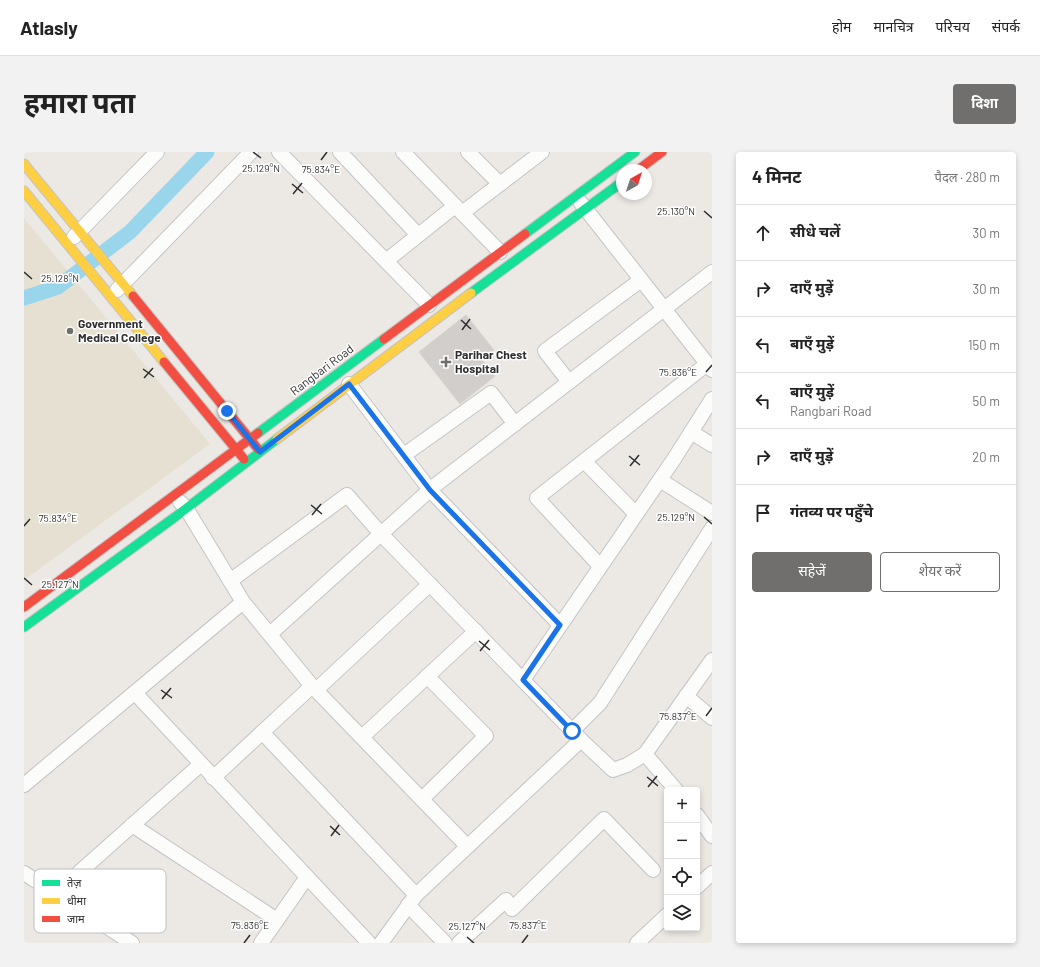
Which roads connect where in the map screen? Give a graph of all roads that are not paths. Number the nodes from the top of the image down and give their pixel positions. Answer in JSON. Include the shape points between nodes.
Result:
{"nodes":[{"id":1,"x":157,"y":152,"type":"edge"},
{"id":2,"x":251,"y":152,"type":"edge"},
{"id":3,"x":279,"y":152,"type":"edge"},
{"id":4,"x":340,"y":152,"type":"edge"},
{"id":5,"x":403,"y":152,"type":"edge"},
{"id":6,"x":468,"y":152,"type":"edge"},
{"id":7,"x":542,"y":152,"type":"edge"},
{"id":8,"x":662,"y":152,"type":"edge"},
{"id":9,"x":630,"y":153,"type":"edge"},
{"id":10,"x":24,"y":164,"type":"edge"},
{"id":11,"x":646,"y":164,"type":"edge"},
{"id":12,"x":500,"y":184,"type":"junction"},
{"id":13,"x":616,"y":186,"type":"edge"},
{"id":14,"x":24,"y":191,"type":"edge"},
{"id":15,"x":576,"y":196,"type":"junction"},
{"id":16,"x":586,"y":208,"type":"junction"},
{"id":17,"x":458,"y":209,"type":"junction"},
{"id":18,"x":418,"y":235,"type":"junction"},
{"id":19,"x":84,"y":237,"type":"junction"},
{"id":20,"x":72,"y":248,"type":"junction"},
{"id":21,"x":500,"y":252,"type":"junction"},
{"id":22,"x":386,"y":261,"type":"junction"},
{"id":23,"x":712,"y":272,"type":"edge"},
{"id":24,"x":641,"y":280,"type":"junction"},
{"id":25,"x":120,"y":281,"type":"junction"},
{"id":26,"x":108,"y":292,"type":"junction"},
{"id":27,"x":430,"y":305,"type":"junction"},
{"id":28,"x":664,"y":309,"type":"junction"},
{"id":29,"x":710,"y":367,"type":"edge"},
{"id":30,"x":569,"y":382,"type":"junction"},
{"id":31,"x":349,"y":384,"type":"junction"},
{"id":32,"x":712,"y":399,"type":"edge"},
{"id":33,"x":515,"y":424,"type":"junction"},
{"id":34,"x":691,"y":432,"type":"junction"},
{"id":35,"x":249,"y":440,"type":"junction"},
{"id":36,"x":712,"y":445,"type":"edge"},
{"id":37,"x":236,"y":449,"type":"junction"},
{"id":38,"x":260,"y":452,"type":"junction"},
{"id":39,"x":404,"y":455,"type":"junction"},
{"id":40,"x":584,"y":461,"type":"junction"},
{"id":41,"x":247,"y":462,"type":"junction"},
{"id":42,"x":660,"y":480,"type":"junction"},
{"id":43,"x":430,"y":490,"type":"junction"},
{"id":44,"x":175,"y":495,"type":"junction"},
{"id":45,"x":186,"y":508,"type":"junction"},
{"id":46,"x":712,"y":513,"type":"edge"},
{"id":47,"x":636,"y":514,"type":"junction"},
{"id":48,"x":712,"y":528,"type":"edge"},
{"id":49,"x":382,"y":534,"type":"junction"},
{"id":50,"x":600,"y":566,"type":"junction"},
{"id":51,"x":230,"y":581,"type":"junction"},
{"id":52,"x":430,"y":584,"type":"junction"},
{"id":53,"x":243,"y":602,"type":"junction"},
{"id":54,"x":24,"y":607,"type":"edge"},
{"id":55,"x":560,"y":625,"type":"junction"},
{"id":56,"x":24,"y":627,"type":"edge"},
{"id":57,"x":476,"y":631,"type":"junction"},
{"id":58,"x":270,"y":634,"type":"junction"},
{"id":59,"x":712,"y":660,"type":"edge"},
{"id":60,"x":427,"y":676,"type":"junction"},
{"id":61,"x":523,"y":680,"type":"junction"},
{"id":62,"x":314,"y":688,"type":"junction"},
{"id":63,"x":135,"y":693,"type":"junction"},
{"id":64,"x":686,"y":696,"type":"junction"},
{"id":65,"x":712,"y":718,"type":"edge"},
{"id":66,"x":262,"y":732,"type":"junction"},
{"id":67,"x":577,"y":735,"type":"junction"},
{"id":68,"x":362,"y":737,"type":"junction"},
{"id":69,"x":645,"y":754,"type":"junction"},
{"id":70,"x":201,"y":764,"type":"junction"},
{"id":71,"x":213,"y":778,"type":"junction"},
{"id":72,"x":24,"y":785,"type":"edge"},
{"id":73,"x":673,"y":787,"type":"edge"},
{"id":74,"x":422,"y":799,"type":"junction"},
{"id":75,"x":700,"y":819,"type":"edge"},
{"id":76,"x":132,"y":825,"type":"junction"},
{"id":77,"x":712,"y":836,"type":"edge"},
{"id":78,"x":467,"y":846,"type":"junction"},
{"id":79,"x":83,"y":869,"type":"edge"},
{"id":80,"x":653,"y":870,"type":"dead end"},
{"id":81,"x":24,"y":872,"type":"edge"},
{"id":82,"x":712,"y":873,"type":"edge"},
{"id":83,"x":307,"y":877,"type":"junction"},
{"id":84,"x":34,"y":879,"type":"edge"},
{"id":85,"x":700,"y":884,"type":"edge"},
{"id":86,"x":412,"y":900,"type":"junction"},
{"id":87,"x":664,"y":918,"type":"edge"},
{"id":88,"x":277,"y":920,"type":"junction"},
{"id":89,"x":117,"y":933,"type":"edge"},
{"id":90,"x":132,"y":943,"type":"edge"},
{"id":91,"x":261,"y":943,"type":"edge"},
{"id":92,"x":368,"y":943,"type":"edge"},
{"id":93,"x":381,"y":943,"type":"edge"},
{"id":94,"x":445,"y":943,"type":"edge"},
{"id":95,"x":459,"y":943,"type":"edge"},
{"id":96,"x":637,"y":943,"type":"edge"}],
"edges":[{"from":1,"to":19,"type":"street"},
{"from":2,"to":25,"type":"street"},
{"from":3,"to":22,"type":"street"},
{"from":4,"to":18,"type":"street"},
{"from":5,"to":17,"type":"street"},
{"from":6,"to":12,"type":"street"},
{"from":7,"to":12,"type":"street"},
{"from":8,"to":11,"type":"street"},
{"from":9,"to":15,"type":"street","name":"Rangbari Road"},
{"from":10,"to":19,"type":"street"},
{"from":12,"to":17,"type":"street"},
{"from":13,"to":16,"type":"street"},
{"from":14,"to":20,"type":"street"},
{"from":15,"to":16,"type":"street"},
{"from":15,"to":21,"type":"street","name":"Rangbari Road"},
{"from":16,"to":24,"type":"street"},
{"from":16,"to":31,"type":"street"},
{"from":17,"to":18,"type":"street"},
{"from":17,"to":21,"type":"street"},
{"from":18,"to":22,"type":"street"},
{"from":19,"to":20,"type":"street"},
{"from":19,"to":25,"type":"street"},
{"from":20,"to":26,"type":"street"},
{"from":21,"to":27,"type":"street","name":"Rangbari Road"},
{"from":22,"to":27,"type":"street"},
{"from":23,"to":28,"type":"street"},
{"from":24,"to":28,"type":"street"},
{"from":24,"to":30,"type":"street","via":[[546,351]]},
{"from":25,"to":26,"type":"street"},
{"from":25,"to":35,"type":"street"},
{"from":26,"to":37,"type":"street"},
{"from":27,"to":35,"type":"street","name":"Rangbari Road"},
{"from":28,"to":29,"type":"street"},
{"from":28,"to":30,"type":"street"},
{"from":29,"to":40,"type":"street"},
{"from":30,"to":33,"type":"street"},
{"from":31,"to":38,"type":"street"},
{"from":31,"to":39,"type":"street"},
{"from":32,"to":34,"type":"street"},
{"from":33,"to":39,"type":"street","via":[[491,393]]},
{"from":33,"to":43,"type":"street"},
{"from":34,"to":36,"type":"street"},
{"from":34,"to":42,"type":"street"},
{"from":35,"to":37,"type":"street","name":"Rangbari Road"},
{"from":35,"to":38,"type":"street"},
{"from":37,"to":41,"type":"street"},
{"from":37,"to":44,"type":"street","name":"Rangbari Road"},
{"from":38,"to":41,"type":"street"},
{"from":39,"to":43,"type":"street"},
{"from":40,"to":47,"type":"street"},
{"from":40,"to":50,"type":"street","via":[[537,498]]},
{"from":41,"to":45,"type":"street"},
{"from":42,"to":46,"type":"street"},
{"from":42,"to":47,"type":"street"},
{"from":43,"to":49,"type":"street"},
{"from":43,"to":55,"type":"street"},
{"from":44,"to":45,"type":"street"},
{"from":44,"to":54,"type":"street","name":"Rangbari Road"},
{"from":45,"to":51,"type":"street"},
{"from":45,"to":56,"type":"street"},
{"from":47,"to":50,"type":"street"},
{"from":48,"to":67,"type":"street"},
{"from":49,"to":51,"type":"street","via":[[348,494]]},
{"from":49,"to":52,"type":"street"},
{"from":49,"to":58,"type":"street"},
{"from":50,"to":55,"type":"street"},
{"from":51,"to":53,"type":"street"},
{"from":52,"to":57,"type":"street"},
{"from":52,"to":62,"type":"street"},
{"from":53,"to":58,"type":"street"},
{"from":53,"to":63,"type":"street"},
{"from":55,"to":61,"type":"street"},
{"from":57,"to":60,"type":"street"},
{"from":57,"to":61,"type":"street"},
{"from":58,"to":62,"type":"street"},
{"from":59,"to":64,"type":"street"},
{"from":60,"to":68,"type":"street"},
{"from":60,"to":74,"type":"street","via":[[486,736]]},
{"from":61,"to":67,"type":"street"},
{"from":62,"to":66,"type":"street"},
{"from":62,"to":68,"type":"street"},
{"from":63,"to":70,"type":"street"},
{"from":63,"to":72,"type":"street"},
{"from":64,"to":65,"type":"street"},
{"from":64,"to":69,"type":"street"},
{"from":66,"to":71,"type":"street"},
{"from":66,"to":86,"type":"street"},
{"from":67,"to":69,"type":"street","via":[[613,770],[628,765]]},
{"from":67,"to":78,"type":"street"},
{"from":68,"to":74,"type":"street"},
{"from":69,"to":73,"type":"street"},
{"from":70,"to":71,"type":"street"},
{"from":70,"to":76,"type":"street"},
{"from":71,"to":83,"type":"street"},
{"from":74,"to":78,"type":"street"},
{"from":75,"to":77,"type":"street"},
{"from":76,"to":79,"type":"street"},
{"from":76,"to":88,"type":"street"},
{"from":78,"to":86,"type":"street"},
{"from":80,"to":95,"type":"street","via":[[604,819],[512,909],[506,900]]},
{"from":81,"to":84,"type":"street"},
{"from":82,"to":85,"type":"street"},
{"from":83,"to":88,"type":"street"},
{"from":83,"to":92,"type":"street"},
{"from":86,"to":93,"type":"street"},
{"from":86,"to":94,"type":"street"},
{"from":87,"to":96,"type":"street"},
{"from":88,"to":91,"type":"street"},
{"from":89,"to":90,"type":"street"}]}
